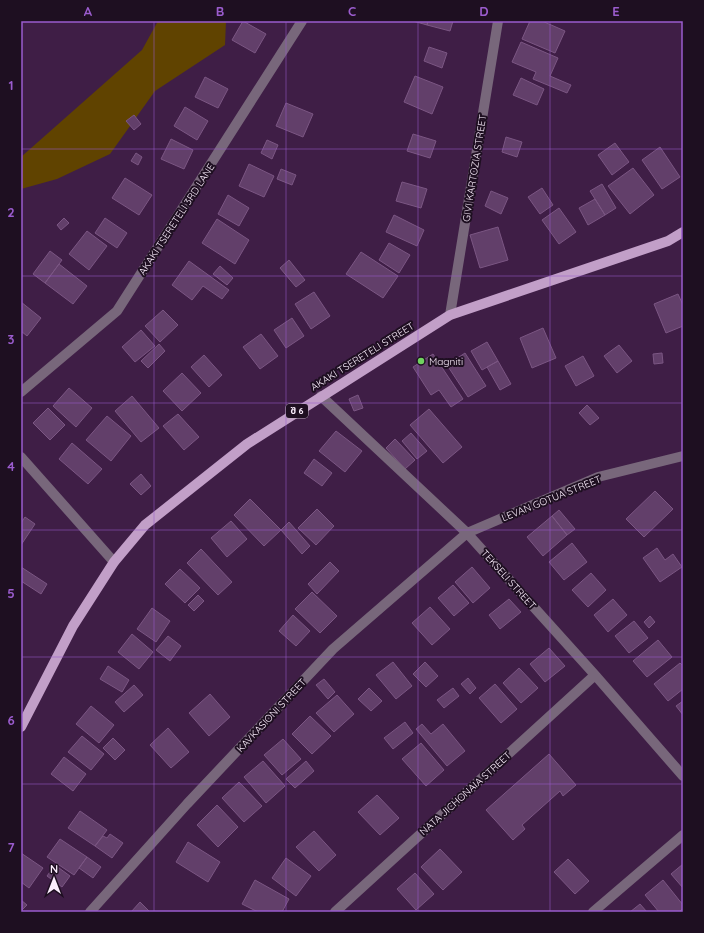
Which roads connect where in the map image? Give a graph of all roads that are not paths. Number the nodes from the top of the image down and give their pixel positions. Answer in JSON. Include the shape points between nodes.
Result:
{"nodes":[{"id":1,"x":302,"y":21,"type":"edge"},
{"id":2,"x":498,"y":21,"type":"edge"},
{"id":3,"x":683,"y":232,"type":"edge"},
{"id":4,"x":450,"y":315,"type":"junction"},
{"id":5,"x":21,"y":392,"type":"edge"},
{"id":6,"x":321,"y":396,"type":"junction"},
{"id":7,"x":683,"y":456,"type":"edge"},
{"id":8,"x":21,"y":457,"type":"edge"},
{"id":9,"x":467,"y":533,"type":"junction"},
{"id":10,"x":114,"y":562,"type":"junction"},
{"id":11,"x":595,"y":675,"type":"junction"},
{"id":12,"x":21,"y":727,"type":"edge"},
{"id":13,"x":683,"y":776,"type":"edge"},
{"id":14,"x":683,"y":835,"type":"edge"},
{"id":15,"x":90,"y":912,"type":"edge"},
{"id":16,"x":335,"y":912,"type":"edge"},
{"id":17,"x":593,"y":912,"type":"edge"}],
"edges":[{"from":1,"to":5,"type":"street","name":"AKAKI TSERETELI 3RD LANE","via":[[117,310]]},
{"from":2,"to":4,"type":"street","name":"GIVI KARTOZIA STREET"},
{"from":3,"to":4,"type":"main road","name":"AKAKI TSERETELI STREET","number":"შ 6","via":[[668,241]]},
{"from":4,"to":6,"type":"main road","name":"AKAKI TSERETELI STREET","number":"შ 6"},
{"from":6,"to":9,"type":"street","name":"TEKSELI STREET"},
{"from":6,"to":10,"type":"main road","name":"AKAKI TSERETELI STREET","number":"შ 6","via":[[247,444],[151,520]]},
{"from":7,"to":9,"type":"street","name":"LEVAN GOTUA STREET","via":[[598,477]]},
{"from":8,"to":10,"type":"street"},
{"from":9,"to":11,"type":"street","name":"TEKSELI STREET"},
{"from":9,"to":15,"type":"street","name":"KAVKASIONI STREET","via":[[333,649],[187,804]]},
{"from":10,"to":12,"type":"main road","name":"AKAKI TSERETELI STREET","number":"შ 6","via":[[73,626]]},
{"from":11,"to":13,"type":"street","name":"TEKSELI STREET"},
{"from":11,"to":16,"type":"street","name":"NATA JICHONAIA STREET"},
{"from":14,"to":17,"type":"street"}]}
